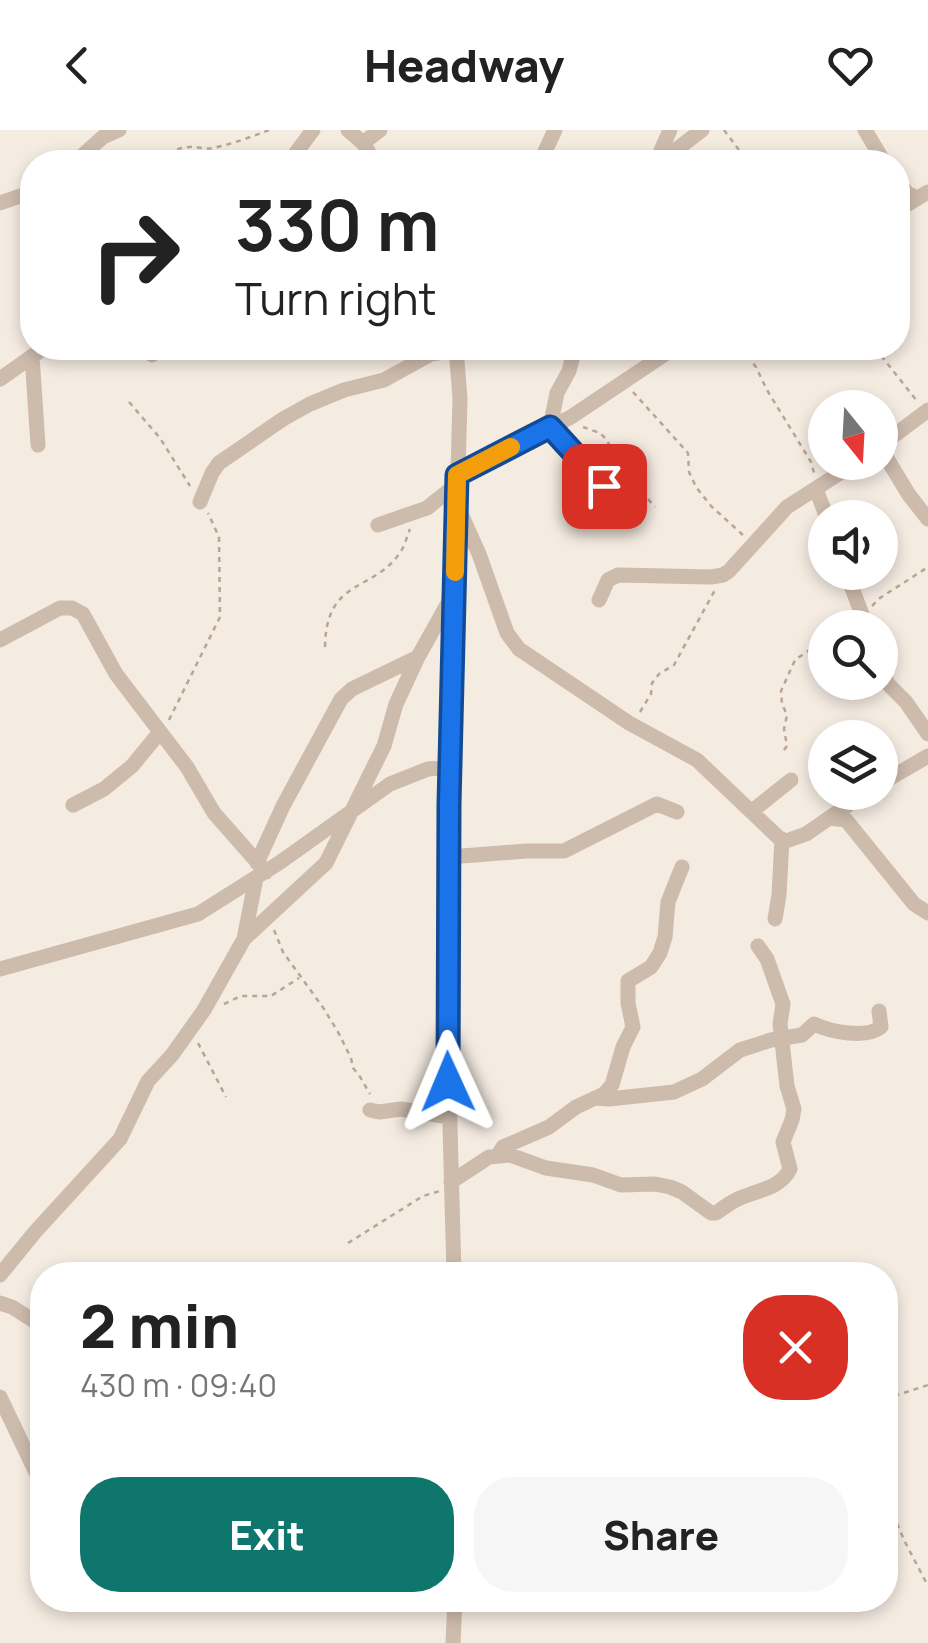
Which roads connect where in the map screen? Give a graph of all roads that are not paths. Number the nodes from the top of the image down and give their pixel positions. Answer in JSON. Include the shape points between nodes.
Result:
{"nodes":[{"id":1,"x":119,"y":130,"type":"edge"},
{"id":2,"x":313,"y":130,"type":"edge"},
{"id":3,"x":348,"y":130,"type":"edge"},
{"id":4,"x":380,"y":130,"type":"edge"},
{"id":5,"x":702,"y":130,"type":"edge"},
{"id":6,"x":363,"y":143,"type":"junction"},
{"id":7,"x":89,"y":150,"type":"edge"},
{"id":8,"x":297,"y":150,"type":"edge"},
{"id":9,"x":367,"y":150,"type":"edge"},
{"id":10,"x":676,"y":150,"type":"edge"},
{"id":11,"x":27,"y":360,"type":"edge"},
{"id":12,"x":38,"y":360,"type":"edge"},
{"id":13,"x":421,"y":360,"type":"edge"},
{"id":14,"x":457,"y":360,"type":"edge"},
{"id":15,"x":572,"y":360,"type":"edge"},
{"id":16,"x":657,"y":360,"type":"edge"},
{"id":17,"x":0,"y":379,"type":"edge"},
{"id":18,"x":927,"y":411,"type":"edge"},
{"id":19,"x":550,"y":427,"type":"junction"},
{"id":20,"x":898,"y":433,"type":"edge"},
{"id":21,"x":38,"y":445,"type":"dead end"},
{"id":22,"x":898,"y":476,"type":"edge"},
{"id":23,"x":457,"y":480,"type":"junction"},
{"id":24,"x":830,"y":480,"type":"edge"},
{"id":25,"x":816,"y":489,"type":"junction"},
{"id":26,"x":820,"y":500,"type":"edge"},
{"id":27,"x":200,"y":502,"type":"road end"},
{"id":28,"x":456,"y":503,"type":"junction"},
{"id":29,"x":629,"y":514,"type":"dead end"},
{"id":30,"x":928,"y":519,"type":"edge"},
{"id":31,"x":378,"y":525,"type":"dead end"},
{"id":32,"x":454,"y":592,"type":"junction"},
{"id":33,"x":599,"y":600,"type":"dead end"},
{"id":34,"x":0,"y":640,"type":"edge"},
{"id":35,"x":418,"y":657,"type":"junction"},
{"id":36,"x":898,"y":694,"type":"edge"},
{"id":37,"x":161,"y":733,"type":"junction"},
{"id":38,"x":928,"y":734,"type":"edge"},
{"id":39,"x":928,"y":756,"type":"edge"},
{"id":40,"x":451,"y":767,"type":"junction"},
{"id":41,"x":928,"y":768,"type":"edge"},
{"id":42,"x":909,"y":769,"type":"junction"},
{"id":43,"x":898,"y":775,"type":"edge"},
{"id":44,"x":791,"y":780,"type":"dead end"},
{"id":45,"x":73,"y":805,"type":"dead end"},
{"id":46,"x":841,"y":810,"type":"edge"},
{"id":47,"x":678,"y":812,"type":"dead end"},
{"id":48,"x":752,"y":812,"type":"junction"},
{"id":49,"x":350,"y":813,"type":"junction"},
{"id":50,"x":829,"y":818,"type":"junction"},
{"id":51,"x":782,"y":839,"type":"junction"},
{"id":52,"x":449,"y":857,"type":"junction"},
{"id":53,"x":682,"y":867,"type":"dead end"},
{"id":54,"x":260,"y":871,"type":"junction"},
{"id":55,"x":928,"y":913,"type":"edge"},
{"id":56,"x":775,"y":919,"type":"dead end"},
{"id":57,"x":244,"y":939,"type":"junction"},
{"id":58,"x":758,"y":946,"type":"dead end"},
{"id":59,"x":0,"y":969,"type":"edge"},
{"id":60,"x":879,"y":1011,"type":"dead end"},
{"id":61,"x":782,"y":1038,"type":"junction"},
{"id":62,"x":595,"y":1098,"type":"junction"},
{"id":63,"x":370,"y":1110,"type":"road end"},
{"id":64,"x":449,"y":1116,"type":"junction"},
{"id":65,"x":498,"y":1155,"type":"junction"},
{"id":66,"x":451,"y":1185,"type":"junction"},
{"id":67,"x":454,"y":1262,"type":"edge"},
{"id":68,"x":0,"y":1275,"type":"edge"},
{"id":69,"x":0,"y":1302,"type":"edge"},
{"id":70,"x":30,"y":1319,"type":"edge"},
{"id":71,"x":0,"y":1397,"type":"edge"},
{"id":72,"x":30,"y":1461,"type":"edge"},
{"id":73,"x":454,"y":1612,"type":"edge"},
{"id":74,"x":453,"y":1643,"type":"edge"}],
"edges":[{"from":1,"to":7,"type":"street"},
{"from":2,"to":8,"type":"street"},
{"from":3,"to":6,"type":"street"},
{"from":4,"to":6,"type":"street"},
{"from":5,"to":10,"type":"street"},
{"from":6,"to":9,"type":"street"},
{"from":11,"to":17,"type":"street"},
{"from":12,"to":21,"type":"street"},
{"from":13,"to":27,"type":"street","via":[[283,419],[220,463]]},
{"from":14,"to":23,"type":"street"},
{"from":15,"to":19,"type":"street"},
{"from":16,"to":19,"type":"street"},
{"from":18,"to":20,"type":"street"},
{"from":19,"to":23,"type":"street"},
{"from":19,"to":29,"type":"street"},
{"from":22,"to":30,"type":"street"},
{"from":23,"to":28,"type":"street"},
{"from":23,"to":31,"type":"street","via":[[427,508]]},
{"from":24,"to":25,"type":"street"},
{"from":25,"to":26,"type":"street"},
{"from":25,"to":33,"type":"street","via":[[786,506],[730,571],[711,577],[618,575]]},
{"from":28,"to":32,"type":"street"},
{"from":28,"to":48,"type":"street","via":[[512,642],[642,731],[697,760]]},
{"from":32,"to":35,"type":"street"},
{"from":32,"to":40,"type":"street"},
{"from":34,"to":37,"type":"street","via":[[54,610],[77,610]]},
{"from":35,"to":49,"type":"street"},
{"from":35,"to":54,"type":"street","via":[[341,699],[283,806]]},
{"from":36,"to":38,"type":"street"},
{"from":37,"to":45,"type":"street","via":[[104,789]]},
{"from":37,"to":54,"type":"street"},
{"from":39,"to":42,"type":"street"},
{"from":40,"to":49,"type":"street","via":[[409,775]]},
{"from":40,"to":52,"type":"street"},
{"from":41,"to":42,"type":"street"},
{"from":42,"to":43,"type":"street"},
{"from":44,"to":48,"type":"street"},
{"from":46,"to":50,"type":"street"},
{"from":47,"to":52,"type":"street","via":[[657,804],[564,851]]},
{"from":48,"to":51,"type":"street"},
{"from":49,"to":54,"type":"street"},
{"from":49,"to":57,"type":"street","via":[[326,862]]},
{"from":50,"to":51,"type":"street"},
{"from":50,"to":55,"type":"street","via":[[846,820]]},
{"from":51,"to":56,"type":"street"},
{"from":52,"to":64,"type":"street"},
{"from":53,"to":62,"type":"street","via":[[660,953],[628,981],[633,1027],[618,1072]]},
{"from":54,"to":57,"type":"street"},
{"from":54,"to":59,"type":"street","via":[[198,914]]},
{"from":57,"to":68,"type":"street","via":[[192,1028],[148,1081],[120,1139]]},
{"from":58,"to":61,"type":"street","via":[[783,1004]]},
{"from":60,"to":61,"type":"street","via":[[881,1027],[870,1034],[835,1034],[814,1024],[802,1035]]},
{"from":61,"to":62,"type":"street","via":[[740,1050],[674,1092]]},
{"from":61,"to":65,"type":"street","via":[[794,1109],[783,1142],[789,1174],[716,1213],[670,1187],[621,1185]]},
{"from":62,"to":65,"type":"street"},
{"from":63,"to":64,"type":"street"},
{"from":64,"to":66,"type":"street"},
{"from":65,"to":66,"type":"street"},
{"from":66,"to":67,"type":"street"},
{"from":69,"to":70,"type":"street"},
{"from":71,"to":72,"type":"street"},
{"from":73,"to":74,"type":"street"}]}
